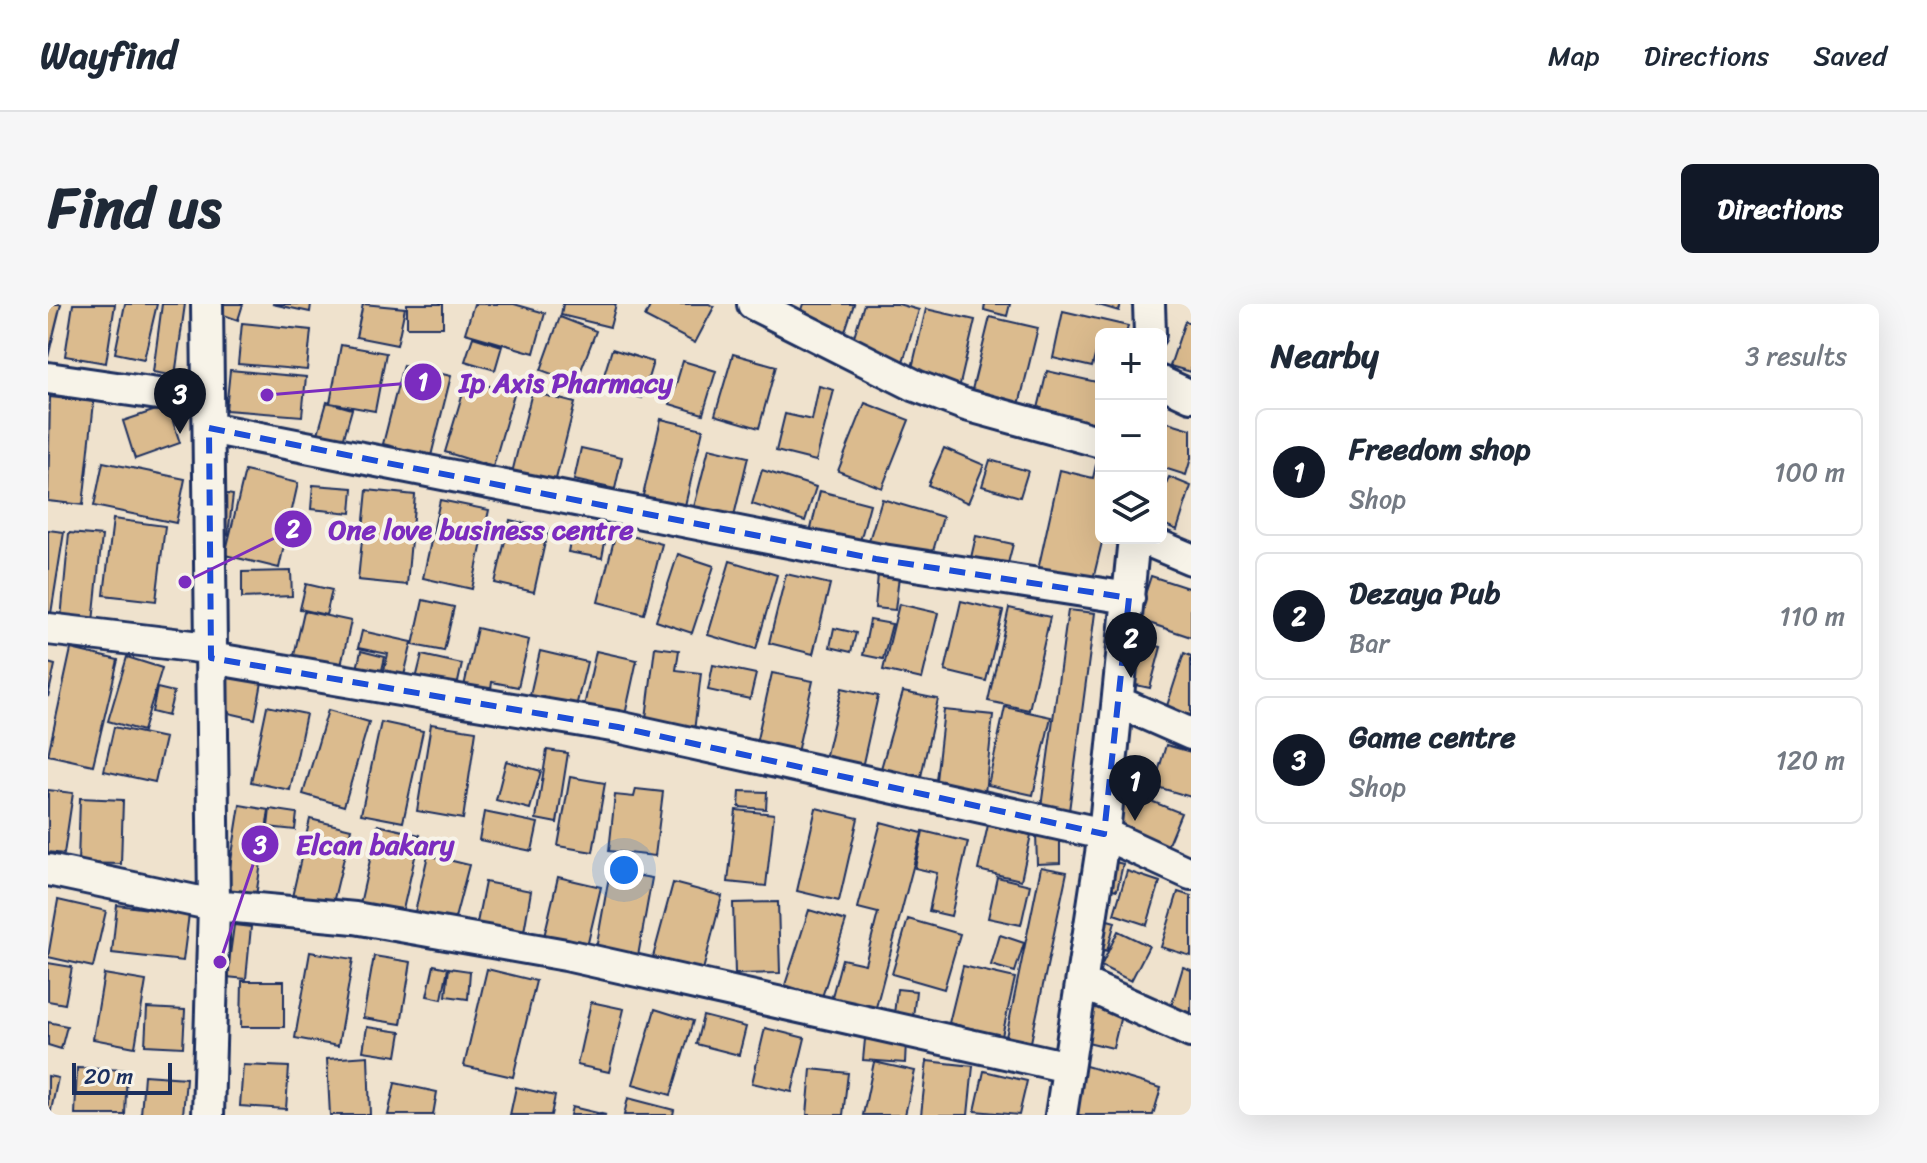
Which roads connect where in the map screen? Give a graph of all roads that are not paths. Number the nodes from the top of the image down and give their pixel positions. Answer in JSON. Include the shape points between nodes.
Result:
{"nodes":[{"id":1,"x":207,"y":304,"type":"edge"},
{"id":2,"x":753,"y":304,"type":"edge"},
{"id":3,"x":1149,"y":304,"type":"edge"},
{"id":4,"x":1150,"y":328,"type":"edge"},
{"id":5,"x":48,"y":378,"type":"edge"},
{"id":6,"x":1167,"y":385,"type":"edge"},
{"id":7,"x":1191,"y":396,"type":"edge"},
{"id":8,"x":207,"y":415,"type":"junction"},
{"id":9,"x":1095,"y":440,"type":"edge"},
{"id":10,"x":1134,"y":544,"type":"edge"},
{"id":11,"x":1155,"y":544,"type":"edge"},
{"id":12,"x":1191,"y":559,"type":"edge"},
{"id":13,"x":1129,"y":598,"type":"junction"},
{"id":14,"x":48,"y":629,"type":"edge"},
{"id":15,"x":210,"y":653,"type":"junction"},
{"id":16,"x":1118,"y":702,"type":"junction"},
{"id":17,"x":1191,"y":734,"type":"edge"},
{"id":18,"x":1104,"y":834,"type":"junction"},
{"id":19,"x":48,"y":870,"type":"edge"},
{"id":20,"x":1191,"y":874,"type":"edge"},
{"id":21,"x":214,"y":905,"type":"junction"},
{"id":22,"x":1084,"y":984,"type":"junction"},
{"id":23,"x":1191,"y":1032,"type":"edge"},
{"id":24,"x":1068,"y":1067,"type":"junction"},
{"id":25,"x":1066,"y":1113,"type":"edge"},
{"id":26,"x":208,"y":1115,"type":"edge"}],
"edges":[{"from":1,"to":8,"type":"street"},
{"from":2,"to":9,"type":"street","via":[[916,386]]},
{"from":3,"to":4,"type":"street"},
{"from":5,"to":8,"type":"street"},
{"from":6,"to":7,"type":"street"},
{"from":8,"to":13,"type":"street","via":[[876,559]]},
{"from":8,"to":15,"type":"street"},
{"from":10,"to":13,"type":"street"},
{"from":11,"to":12,"type":"street"},
{"from":13,"to":16,"type":"street"},
{"from":14,"to":15,"type":"street"},
{"from":15,"to":18,"type":"street","via":[[618,727]]},
{"from":15,"to":21,"type":"street"},
{"from":16,"to":17,"type":"street"},
{"from":16,"to":18,"type":"street"},
{"from":18,"to":20,"type":"street"},
{"from":18,"to":22,"type":"street"},
{"from":19,"to":21,"type":"street"},
{"from":21,"to":24,"type":"street","via":[[355,918],[566,955]]},
{"from":21,"to":26,"type":"street"},
{"from":22,"to":23,"type":"street"},
{"from":22,"to":24,"type":"street"},
{"from":24,"to":25,"type":"street"}]}
